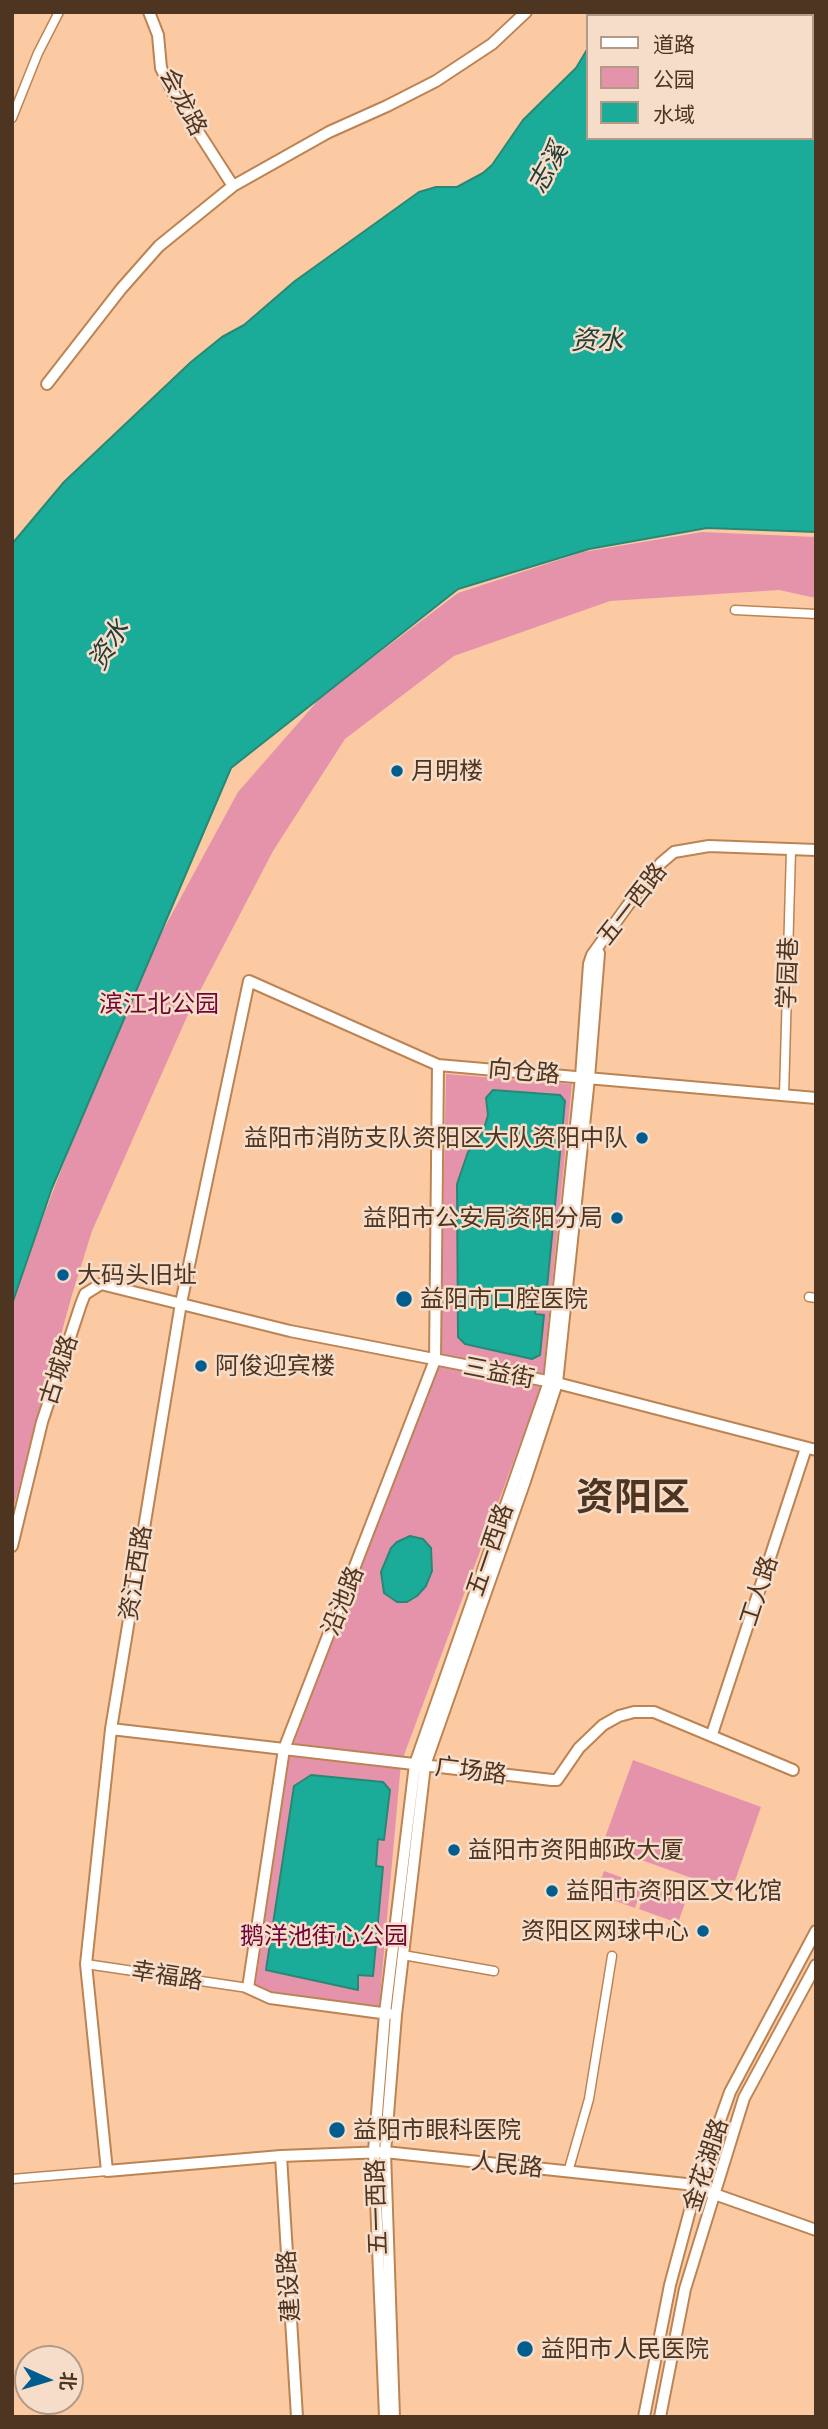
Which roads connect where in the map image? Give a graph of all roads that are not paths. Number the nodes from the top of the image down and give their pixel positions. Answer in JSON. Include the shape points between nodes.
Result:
{"nodes":[{"id":1,"x":59,"y":12,"type":"edge"},
{"id":2,"x":149,"y":12,"type":"edge"},
{"id":3,"x":526,"y":12,"type":"edge"},
{"id":4,"x":12,"y":118,"type":"edge"},
{"id":5,"x":233,"y":186,"type":"junction"},
{"id":6,"x":47,"y":384,"type":"dead end"},
{"id":7,"x":734,"y":610,"type":"dead end"},
{"id":8,"x":816,"y":614,"type":"edge"},
{"id":9,"x":792,"y":850,"type":"junction"},
{"id":10,"x":816,"y":850,"type":"edge"},
{"id":11,"x":249,"y":981,"type":"joint"},
{"id":12,"x":438,"y":1065,"type":"junction"},
{"id":13,"x":585,"y":1077,"type":"junction"},
{"id":14,"x":784,"y":1095,"type":"junction"},
{"id":15,"x":816,"y":1098,"type":"edge"},
{"id":16,"x":181,"y":1303,"type":"junction"},
{"id":17,"x":435,"y":1360,"type":"junction"},
{"id":18,"x":553,"y":1382,"type":"junction"},
{"id":19,"x":811,"y":1449,"type":"edge"},
{"id":20,"x":12,"y":1546,"type":"edge"},
{"id":21,"x":111,"y":1729,"type":"junction"},
{"id":22,"x":712,"y":1734,"type":"junction"},
{"id":23,"x":284,"y":1749,"type":"junction"},
{"id":24,"x":420,"y":1764,"type":"junction"},
{"id":25,"x":793,"y":1770,"type":"dead end"},
{"id":26,"x":816,"y":1931,"type":"edge"},
{"id":27,"x":402,"y":1955,"type":"junction"},
{"id":28,"x":612,"y":1956,"type":"dead end"},
{"id":29,"x":86,"y":1964,"type":"junction"},
{"id":30,"x":816,"y":1965,"type":"edge"},
{"id":31,"x":494,"y":1971,"type":"dead end"},
{"id":32,"x":248,"y":1988,"type":"junction"},
{"id":33,"x":390,"y":2014,"type":"junction"},
{"id":34,"x":379,"y":2151,"type":"junction"},
{"id":35,"x":281,"y":2156,"type":"junction"},
{"id":36,"x":107,"y":2171,"type":"junction"},
{"id":37,"x":568,"y":2172,"type":"junction"},
{"id":38,"x":12,"y":2179,"type":"edge"},
{"id":39,"x":696,"y":2188,"type":"junction"},
{"id":40,"x":712,"y":2195,"type":"junction"},
{"id":41,"x":816,"y":2230,"type":"edge"},
{"id":42,"x":298,"y":2417,"type":"edge"},
{"id":43,"x":385,"y":2417,"type":"edge"},
{"id":44,"x":394,"y":2417,"type":"edge"},
{"id":45,"x":644,"y":2417,"type":"edge"},
{"id":46,"x":660,"y":2417,"type":"edge"}],
"edges":[{"from":1,"to":4,"type":"street"},
{"from":2,"to":5,"type":"street","name":"会龙路","via":[[158,35],[161,68]]},
{"from":3,"to":5,"type":"street","via":[[492,44],[436,81],[329,132]]},
{"from":5,"to":6,"type":"street","via":[[159,246]]},
{"from":7,"to":8,"type":"street"},
{"from":9,"to":10,"type":"street","name":"五一西路"},
{"from":9,"to":13,"type":"street","name":"五一西路","via":[[709,846],[674,852],[661,863],[592,955]]},
{"from":9,"to":14,"type":"street","name":"学园巷"},
{"from":11,"to":12,"type":"street","name":"向仓路"},
{"from":11,"to":16,"type":"street","name":"资江西路"},
{"from":12,"to":13,"type":"street","name":"向仓路"},
{"from":12,"to":17,"type":"street","name":"沿池路"},
{"from":13,"to":14,"type":"street","name":"向仓路"},
{"from":13,"to":18,"type":"street","name":"五一西路"},
{"from":14,"to":15,"type":"street","name":"向仓路"},
{"from":16,"to":17,"type":"street","name":"三益街"},
{"from":16,"to":20,"type":"street","name":"古城路","via":[[101,1284],[85,1294],[42,1422]]},
{"from":16,"to":21,"type":"street","name":"资江西路"},
{"from":17,"to":18,"type":"street","name":"三益街"},
{"from":17,"to":23,"type":"street","name":"沿池路"},
{"from":18,"to":19,"type":"street","name":"三益街"},
{"from":18,"to":24,"type":"street","name":"五一西路","via":[[525,1480]]},
{"from":19,"to":22,"type":"street","name":"工人路"},
{"from":21,"to":23,"type":"street","name":"广场路"},
{"from":21,"to":29,"type":"street","name":"资江西路"},
{"from":22,"to":24,"type":"street","name":"广场路","via":[[654,1712],[619,1716],[579,1748],[557,1780]]},
{"from":22,"to":25,"type":"street","name":"广场路"},
{"from":23,"to":24,"type":"street","name":"广场路"},
{"from":23,"to":32,"type":"street","name":"沿池路"},
{"from":24,"to":27,"type":"street"},
{"from":24,"to":33,"type":"street"},
{"from":26,"to":39,"type":"street","name":"金花湖路","via":[[730,2092]]},
{"from":27,"to":31,"type":"street"},
{"from":27,"to":33,"type":"street"},
{"from":28,"to":37,"type":"street","via":[[589,2099]]},
{"from":29,"to":32,"type":"street","name":"幸福路"},
{"from":29,"to":36,"type":"street","name":"资江西路"},
{"from":30,"to":40,"type":"street","via":[[744,2098]]},
{"from":32,"to":33,"type":"street","via":[[270,1998]]},
{"from":33,"to":34,"type":"street"},
{"from":34,"to":35,"type":"street","name":"人民路"},
{"from":34,"to":37,"type":"street","name":"人民路"},
{"from":34,"to":43,"type":"street","name":"五一西路"},
{"from":34,"to":44,"type":"street"},
{"from":35,"to":36,"type":"street","name":"人民路"},
{"from":35,"to":42,"type":"street","name":"建设路"},
{"from":36,"to":38,"type":"street"},
{"from":37,"to":39,"type":"street","name":"人民路"},
{"from":39,"to":40,"type":"street","name":"人民路"},
{"from":39,"to":45,"type":"street","name":"金花湖路","via":[[670,2285]]},
{"from":40,"to":41,"type":"street","name":"人民路"},
{"from":40,"to":46,"type":"street","via":[[685,2289]]}]}
